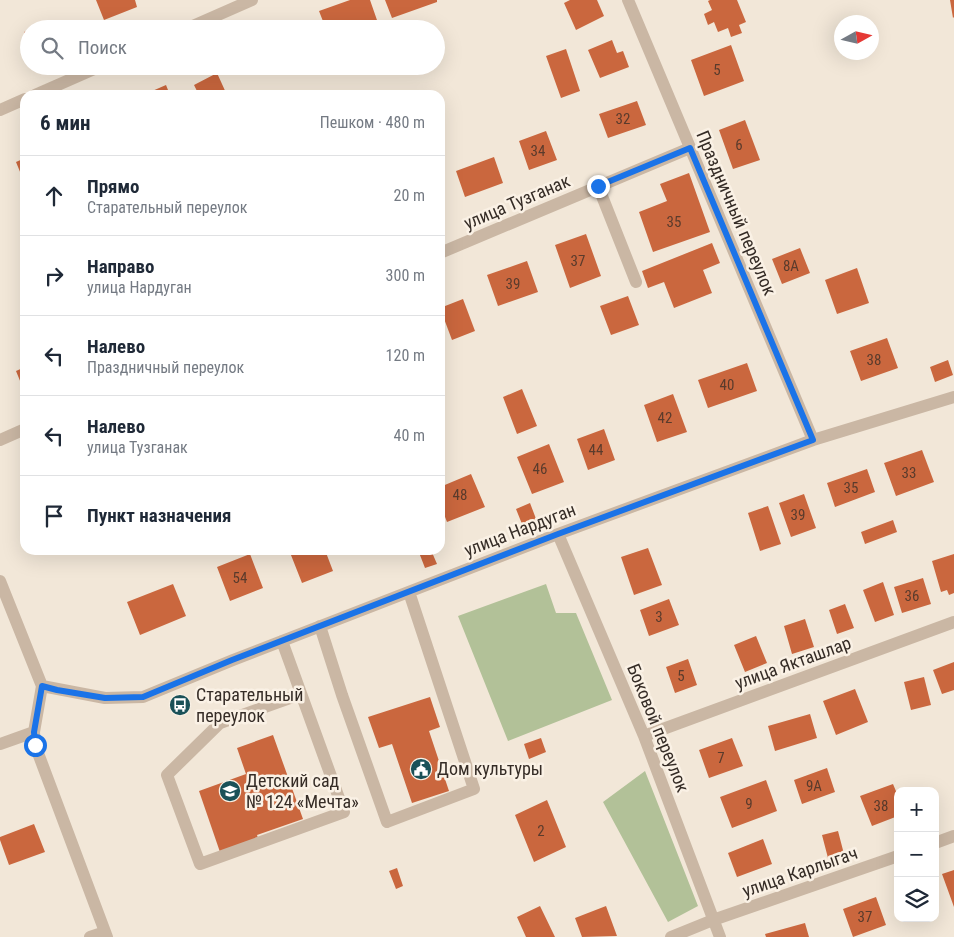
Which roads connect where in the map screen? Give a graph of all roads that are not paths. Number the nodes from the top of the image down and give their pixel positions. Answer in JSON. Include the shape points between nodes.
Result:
{"nodes":[{"id":1,"x":252,"y":0,"type":"edge"},
{"id":2,"x":628,"y":0,"type":"edge"},
{"id":3,"x":206,"y":20,"type":"edge"},
{"id":4,"x":81,"y":75,"type":"edge"},
{"id":5,"x":46,"y":90,"type":"edge"},
{"id":6,"x":20,"y":101,"type":"edge"},
{"id":7,"x":0,"y":110,"type":"edge"},
{"id":8,"x":690,"y":148,"type":"junction"},
{"id":9,"x":598,"y":186,"type":"junction"},
{"id":10,"x":445,"y":251,"type":"edge"},
{"id":11,"x":636,"y":282,"type":"dead end"},
{"id":12,"x":954,"y":397,"type":"edge"},
{"id":13,"x":20,"y":431,"type":"edge"},
{"id":14,"x":0,"y":440,"type":"edge"},
{"id":15,"x":813,"y":440,"type":"junction"},
{"id":16,"x":558,"y":534,"type":"junction"},
{"id":17,"x":0,"y":582,"type":"edge"},
{"id":18,"x":409,"y":592,"type":"junction"},
{"id":19,"x":954,"y":622,"type":"edge"},
{"id":20,"x":320,"y":626,"type":"junction"},
{"id":21,"x":282,"y":641,"type":"junction"},
{"id":22,"x":42,"y":686,"type":"junction"},
{"id":23,"x":301,"y":694,"type":"junction"},
{"id":24,"x":34,"y":732,"type":"junction"},
{"id":25,"x":644,"y":736,"type":"junction"},
{"id":26,"x":0,"y":744,"type":"edge"},
{"id":27,"x":954,"y":836,"type":"edge"},
{"id":28,"x":939,"y":842,"type":"edge"},
{"id":29,"x":894,"y":857,"type":"edge"},
{"id":30,"x":713,"y":920,"type":"junction"},
{"id":31,"x":106,"y":934,"type":"edge"},
{"id":32,"x":90,"y":937,"type":"edge"},
{"id":33,"x":671,"y":937,"type":"edge"},
{"id":34,"x":720,"y":937,"type":"edge"}],
"edges":[{"from":1,"to":3,"type":"street"},
{"from":2,"to":8,"type":"street","name":"Праздничный переулок"},
{"from":4,"to":5,"type":"street"},
{"from":6,"to":7,"type":"street"},
{"from":8,"to":9,"type":"street","name":"улица Тузганак"},
{"from":8,"to":15,"type":"street","name":"Праздничный переулок"},
{"from":9,"to":10,"type":"street","name":"улица Тузганак"},
{"from":9,"to":11,"type":"street"},
{"from":12,"to":15,"type":"street","name":"улица Нардуган"},
{"from":13,"to":14,"type":"street"},
{"from":15,"to":16,"type":"street","name":"улица Нардуган"},
{"from":16,"to":18,"type":"street","name":"улица Нардуган"},
{"from":16,"to":25,"type":"street","name":"Боковой переулок"},
{"from":17,"to":22,"type":"street"},
{"from":18,"to":20,"type":"street","name":"улица Нардуган"},
{"from":18,"to":20,"type":"street","via":[[474,789],[387,822]]},
{"from":19,"to":25,"type":"street","name":"улица Якташлар"},
{"from":20,"to":21,"type":"street","name":"улица Нардуган"},
{"from":21,"to":22,"type":"street","name":"улица Нардуган","via":[[143,697],[105,698]]},
{"from":21,"to":23,"type":"street"},
{"from":22,"to":24,"type":"street"},
{"from":23,"to":23,"type":"street","via":[[344,812],[200,864],[167,775],[220,723]]},
{"from":24,"to":26,"type":"street"},
{"from":24,"to":31,"type":"street","via":[[35,745]]},
{"from":25,"to":30,"type":"street","name":"Боковой переулок"},
{"from":27,"to":28,"type":"street"},
{"from":29,"to":30,"type":"street","name":"улица Карлыгач"},
{"from":30,"to":33,"type":"street","name":"улица Карлыгач"},
{"from":30,"to":34,"type":"street","name":"Боковой переулок"},
{"from":31,"to":32,"type":"street"}]}
